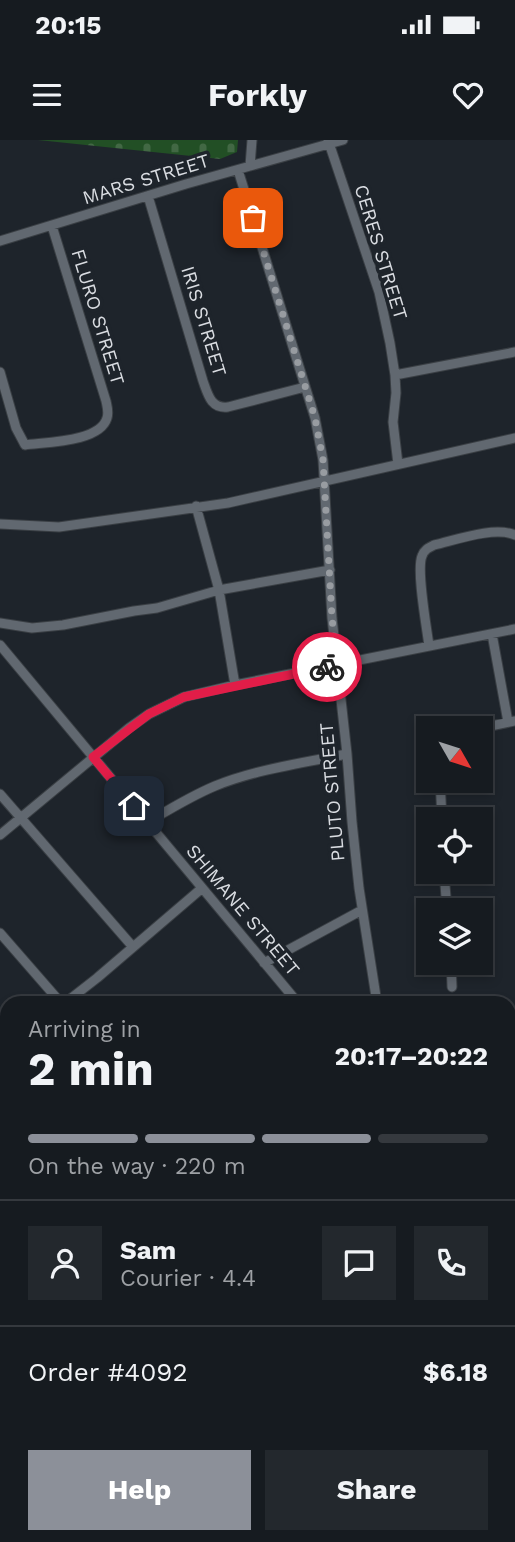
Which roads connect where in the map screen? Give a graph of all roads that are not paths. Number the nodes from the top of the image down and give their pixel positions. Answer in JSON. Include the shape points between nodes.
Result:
{"nodes":[{"id":1,"x":252,"y":140,"type":"edge"},
{"id":2,"x":344,"y":140,"type":"edge"},
{"id":3,"x":328,"y":142,"type":"edge"},
{"id":4,"x":250,"y":166,"type":"junction"},
{"id":5,"x":238,"y":170,"type":"junction"},
{"id":6,"x":148,"y":196,"type":"junction"},
{"id":7,"x":52,"y":226,"type":"junction"},
{"id":8,"x":0,"y":241,"type":"edge"},
{"id":9,"x":515,"y":352,"type":"edge"},
{"id":10,"x":0,"y":372,"type":"edge"},
{"id":11,"x":395,"y":375,"type":"junction"},
{"id":12,"x":304,"y":387,"type":"junction"},
{"id":13,"x":515,"y":438,"type":"edge"},
{"id":14,"x":398,"y":464,"type":"junction"},
{"id":15,"x":324,"y":481,"type":"junction"},
{"id":16,"x":196,"y":506,"type":"junction"},
{"id":17,"x":0,"y":524,"type":"edge"},
{"id":18,"x":515,"y":535,"type":"edge"},
{"id":19,"x":330,"y":570,"type":"junction"},
{"id":20,"x":219,"y":590,"type":"junction"},
{"id":21,"x":0,"y":623,"type":"edge"},
{"id":22,"x":515,"y":629,"type":"edge"},
{"id":23,"x":492,"y":634,"type":"junction"},
{"id":24,"x":0,"y":645,"type":"edge"},
{"id":25,"x":429,"y":646,"type":"junction"},
{"id":26,"x":337,"y":665,"type":"junction"},
{"id":27,"x":235,"y":685,"type":"junction"},
{"id":28,"x":512,"y":722,"type":"edge"},
{"id":29,"x":494,"y":725,"type":"edge"},
{"id":30,"x":347,"y":754,"type":"junction"},
{"id":31,"x":93,"y":757,"type":"junction"},
{"id":32,"x":0,"y":794,"type":"edge"},
{"id":33,"x":20,"y":817,"type":"junction"},
{"id":34,"x":148,"y":822,"type":"junction"},
{"id":35,"x":0,"y":835,"type":"edge"},
{"id":36,"x":201,"y":889,"type":"junction"},
{"id":37,"x":362,"y":910,"type":"junction"},
{"id":38,"x":0,"y":933,"type":"edge"},
{"id":39,"x":133,"y":947,"type":"junction"},
{"id":40,"x":264,"y":962,"type":"junction"},
{"id":41,"x":452,"y":975,"type":"edge"},
{"id":42,"x":452,"y":987,"type":"dead end"},
{"id":43,"x":57,"y":996,"type":"edge"},
{"id":44,"x":73,"y":996,"type":"edge"},
{"id":45,"x":292,"y":996,"type":"edge"},
{"id":46,"x":376,"y":996,"type":"edge"}],
"edges":[{"from":1,"to":4,"type":"street"},
{"from":2,"to":3,"type":"street","name":"MARS STREET"},
{"from":3,"to":4,"type":"street","name":"MARS STREET"},
{"from":3,"to":11,"type":"street","name":"CERES STREET","via":[[379,292]]},
{"from":4,"to":5,"type":"street","name":"MARS STREET"},
{"from":5,"to":6,"type":"street","name":"MARS STREET"},
{"from":5,"to":12,"type":"street","name":"PLUTO STREET"},
{"from":6,"to":7,"type":"street","name":"MARS STREET"},
{"from":6,"to":12,"type":"street","name":"IRIS STREET","via":[[212,402],[222,408]]},
{"from":7,"to":8,"type":"street","name":"MARS STREET"},
{"from":7,"to":10,"type":"street","name":"FLURO STREET","via":[[106,401],[107,418],[92,434],[25,445]]},
{"from":9,"to":11,"type":"street"},
{"from":11,"to":14,"type":"street","name":"CERES STREET","via":[[393,422]]},
{"from":12,"to":15,"type":"street","name":"PLUTO STREET","via":[[315,418]]},
{"from":13,"to":14,"type":"street"},
{"from":14,"to":15,"type":"street"},
{"from":15,"to":16,"type":"street"},
{"from":15,"to":19,"type":"street","name":"PLUTO STREET"},
{"from":16,"to":17,"type":"street","via":[[59,527]]},
{"from":16,"to":20,"type":"street"},
{"from":18,"to":25,"type":"street","via":[[494,532],[434,545],[423,554],[421,580]]},
{"from":19,"to":20,"type":"street"},
{"from":19,"to":26,"type":"street","name":"PLUTO STREET"},
{"from":20,"to":21,"type":"street","via":[[157,608],[63,625],[32,628]]},
{"from":20,"to":27,"type":"street"},
{"from":22,"to":23,"type":"street"},
{"from":23,"to":25,"type":"street"},
{"from":23,"to":28,"type":"street"},
{"from":24,"to":31,"type":"street","name":"SHIMANE STREET"},
{"from":25,"to":26,"type":"street"},
{"from":26,"to":27,"type":"street"},
{"from":26,"to":30,"type":"street","name":"PLUTO STREET"},
{"from":27,"to":31,"type":"street","via":[[184,697],[149,714]]},
{"from":28,"to":29,"type":"street"},
{"from":30,"to":34,"type":"street","via":[[216,786]]},
{"from":30,"to":37,"type":"street","name":"PLUTO STREET"},
{"from":31,"to":33,"type":"street"},
{"from":31,"to":34,"type":"street","name":"SHIMANE STREET"},
{"from":32,"to":33,"type":"street"},
{"from":33,"to":35,"type":"street"},
{"from":33,"to":39,"type":"street"},
{"from":34,"to":36,"type":"street","name":"SHIMANE STREET"},
{"from":36,"to":39,"type":"street"},
{"from":36,"to":40,"type":"street","name":"SHIMANE STREET"},
{"from":37,"to":40,"type":"street"},
{"from":37,"to":46,"type":"street","name":"PLUTO STREET"},
{"from":38,"to":43,"type":"street"},
{"from":39,"to":44,"type":"street"},
{"from":40,"to":45,"type":"street","name":"SHIMANE STREET"},
{"from":41,"to":42,"type":"street"}]}
